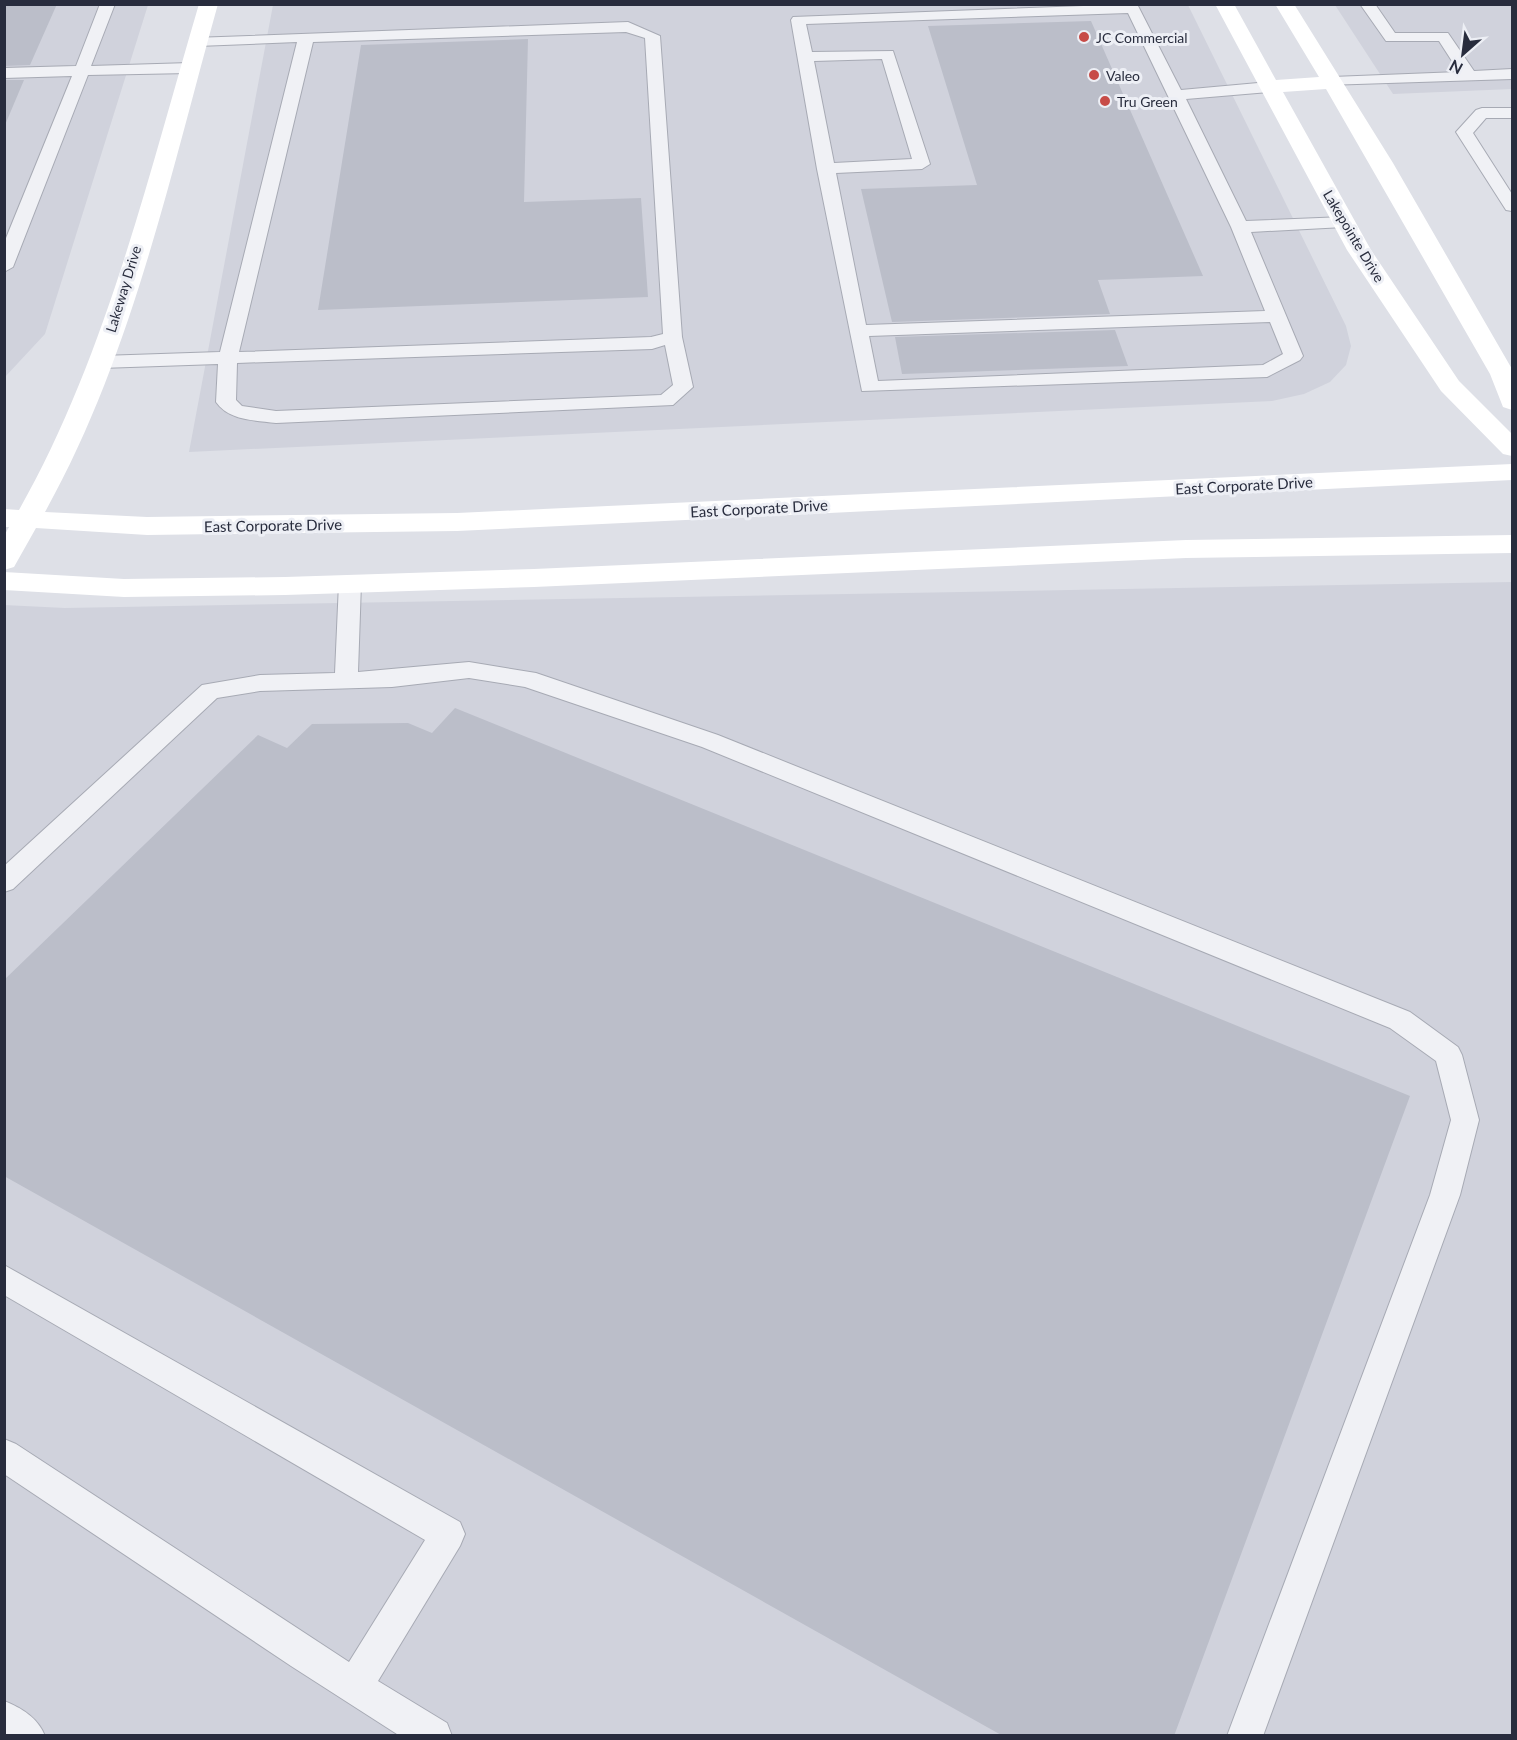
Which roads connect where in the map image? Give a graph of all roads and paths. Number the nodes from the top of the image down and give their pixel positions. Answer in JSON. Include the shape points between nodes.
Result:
{"nodes":[{"id":1,"x":108,"y":4,"type":"edge"},
{"id":2,"x":209,"y":4,"type":"edge"},
{"id":3,"x":1224,"y":4,"type":"edge"},
{"id":4,"x":1284,"y":4,"type":"edge"},
{"id":5,"x":1367,"y":4,"type":"edge"},
{"id":6,"x":306,"y":38,"type":"junction"},
{"id":7,"x":198,"y":41,"type":"junction"},
{"id":8,"x":804,"y":57,"type":"junction"},
{"id":9,"x":190,"y":68,"type":"junction"},
{"id":10,"x":81,"y":71,"type":"junction"},
{"id":11,"x":4,"y":73,"type":"edge"},
{"id":12,"x":1512,"y":74,"type":"edge"},
{"id":13,"x":1470,"y":76,"type":"junction"},
{"id":14,"x":1332,"y":82,"type":"junction"},
{"id":15,"x":1269,"y":87,"type":"junction"},
{"id":16,"x":1176,"y":95,"type":"junction"},
{"id":17,"x":1512,"y":113,"type":"edge"},
{"id":18,"x":825,"y":169,"type":"junction"},
{"id":19,"x":1512,"y":206,"type":"edge"},
{"id":20,"x":1344,"y":222,"type":"junction"},
{"id":21,"x":1240,"y":227,"type":"junction"},
{"id":22,"x":4,"y":267,"type":"edge"},
{"id":23,"x":1276,"y":316,"type":"junction"},
{"id":24,"x":858,"y":331,"type":"junction"},
{"id":25,"x":673,"y":337,"type":"junction"},
{"id":26,"x":228,"y":357,"type":"junction"},
{"id":27,"x":101,"y":362,"type":"junction"},
{"id":28,"x":1512,"y":402,"type":"edge"},
{"id":29,"x":1512,"y":448,"type":"edge"},
{"id":30,"x":1512,"y":472,"type":"edge"},
{"id":31,"x":17,"y":519,"type":"edge"},
{"id":32,"x":1512,"y":544,"type":"edge"},
{"id":33,"x":4,"y":561,"type":"edge"},
{"id":34,"x":4,"y":581,"type":"edge"},
{"id":35,"x":350,"y":583,"type":"junction"},
{"id":36,"x":346,"y":680,"type":"junction"},
{"id":37,"x":4,"y":882,"type":"edge"},
{"id":38,"x":4,"y":1279,"type":"edge"},
{"id":39,"x":4,"y":1455,"type":"edge"},
{"id":40,"x":355,"y":1686,"type":"junction"},
{"id":41,"x":4,"y":1719,"type":"edge"},
{"id":42,"x":27,"y":1736,"type":"edge"},
{"id":43,"x":434,"y":1736,"type":"edge"},
{"id":44,"x":1245,"y":1736,"type":"edge"}],
"edges":[{"from":1,"to":10,"type":"lane"},
{"from":2,"to":7,"type":"street","name":"Lakeway Drive"},
{"from":3,"to":15,"type":"street","name":"Lakepointe Drive"},
{"from":4,"to":14,"type":"street"},
{"from":5,"to":13,"type":"lane","via":[[1391,38],[1443,36]]},
{"from":6,"to":7,"type":"lane"},
{"from":6,"to":25,"type":"lane","via":[[628,27],[652,36]]},
{"from":6,"to":26,"type":"lane"},
{"from":7,"to":9,"type":"street","name":"Lakeway Drive"},
{"from":8,"to":16,"type":"lane","via":[[798,20],[1133,8]]},
{"from":8,"to":18,"type":"lane"},
{"from":8,"to":18,"type":"lane","via":[[888,54],[922,164]]},
{"from":9,"to":10,"type":"lane"},
{"from":9,"to":27,"type":"street","name":"Lakeway Drive"},
{"from":10,"to":11,"type":"lane"},
{"from":10,"to":22,"type":"lane"},
{"from":12,"to":13,"type":"lane"},
{"from":13,"to":14,"type":"lane"},
{"from":14,"to":15,"type":"street"},
{"from":14,"to":28,"type":"street","via":[[1503,374]]},
{"from":15,"to":16,"type":"lane"},
{"from":15,"to":20,"type":"street","name":"Lakepointe Drive"},
{"from":16,"to":21,"type":"lane"},
{"from":17,"to":19,"type":"lane","via":[[1482,113],[1464,132]]},
{"from":18,"to":24,"type":"lane"},
{"from":20,"to":21,"type":"lane"},
{"from":20,"to":29,"type":"street","name":"Lakepointe Drive","via":[[1450,386]]},
{"from":21,"to":23,"type":"lane"},
{"from":23,"to":24,"type":"lane"},
{"from":23,"to":24,"type":"lane","via":[[1293,356],[1266,371],[869,387]]},
{"from":25,"to":26,"type":"lane","via":[[652,343]]},
{"from":25,"to":26,"type":"lane","via":[[683,387],[666,401],[276,417],[236,411],[226,402]]},
{"from":26,"to":27,"type":"lane"},
{"from":27,"to":31,"type":"street","name":"Lakeway Drive"},
{"from":30,"to":31,"type":"street","name":"East Corporate Drive","via":[[457,522],[147,526]]},
{"from":31,"to":33,"type":"street","name":"Lakeway Drive"},
{"from":32,"to":35,"type":"street","via":[[1186,549],[534,579]]},
{"from":34,"to":35,"type":"street","via":[[124,588]]},
{"from":35,"to":36,"type":"lane"},
{"from":36,"to":37,"type":"lane","via":[[260,683],[210,691]]},
{"from":36,"to":44,"type":"lane","via":[[469,670],[528,679],[710,741],[1400,1020],[1448,1055],[1465,1120],[1445,1195]]},
{"from":38,"to":40,"type":"lane","via":[[448,1534]]},
{"from":39,"to":40,"type":"lane"},
{"from":40,"to":43,"type":"lane"},
{"from":41,"to":42,"type":"lane"}]}
